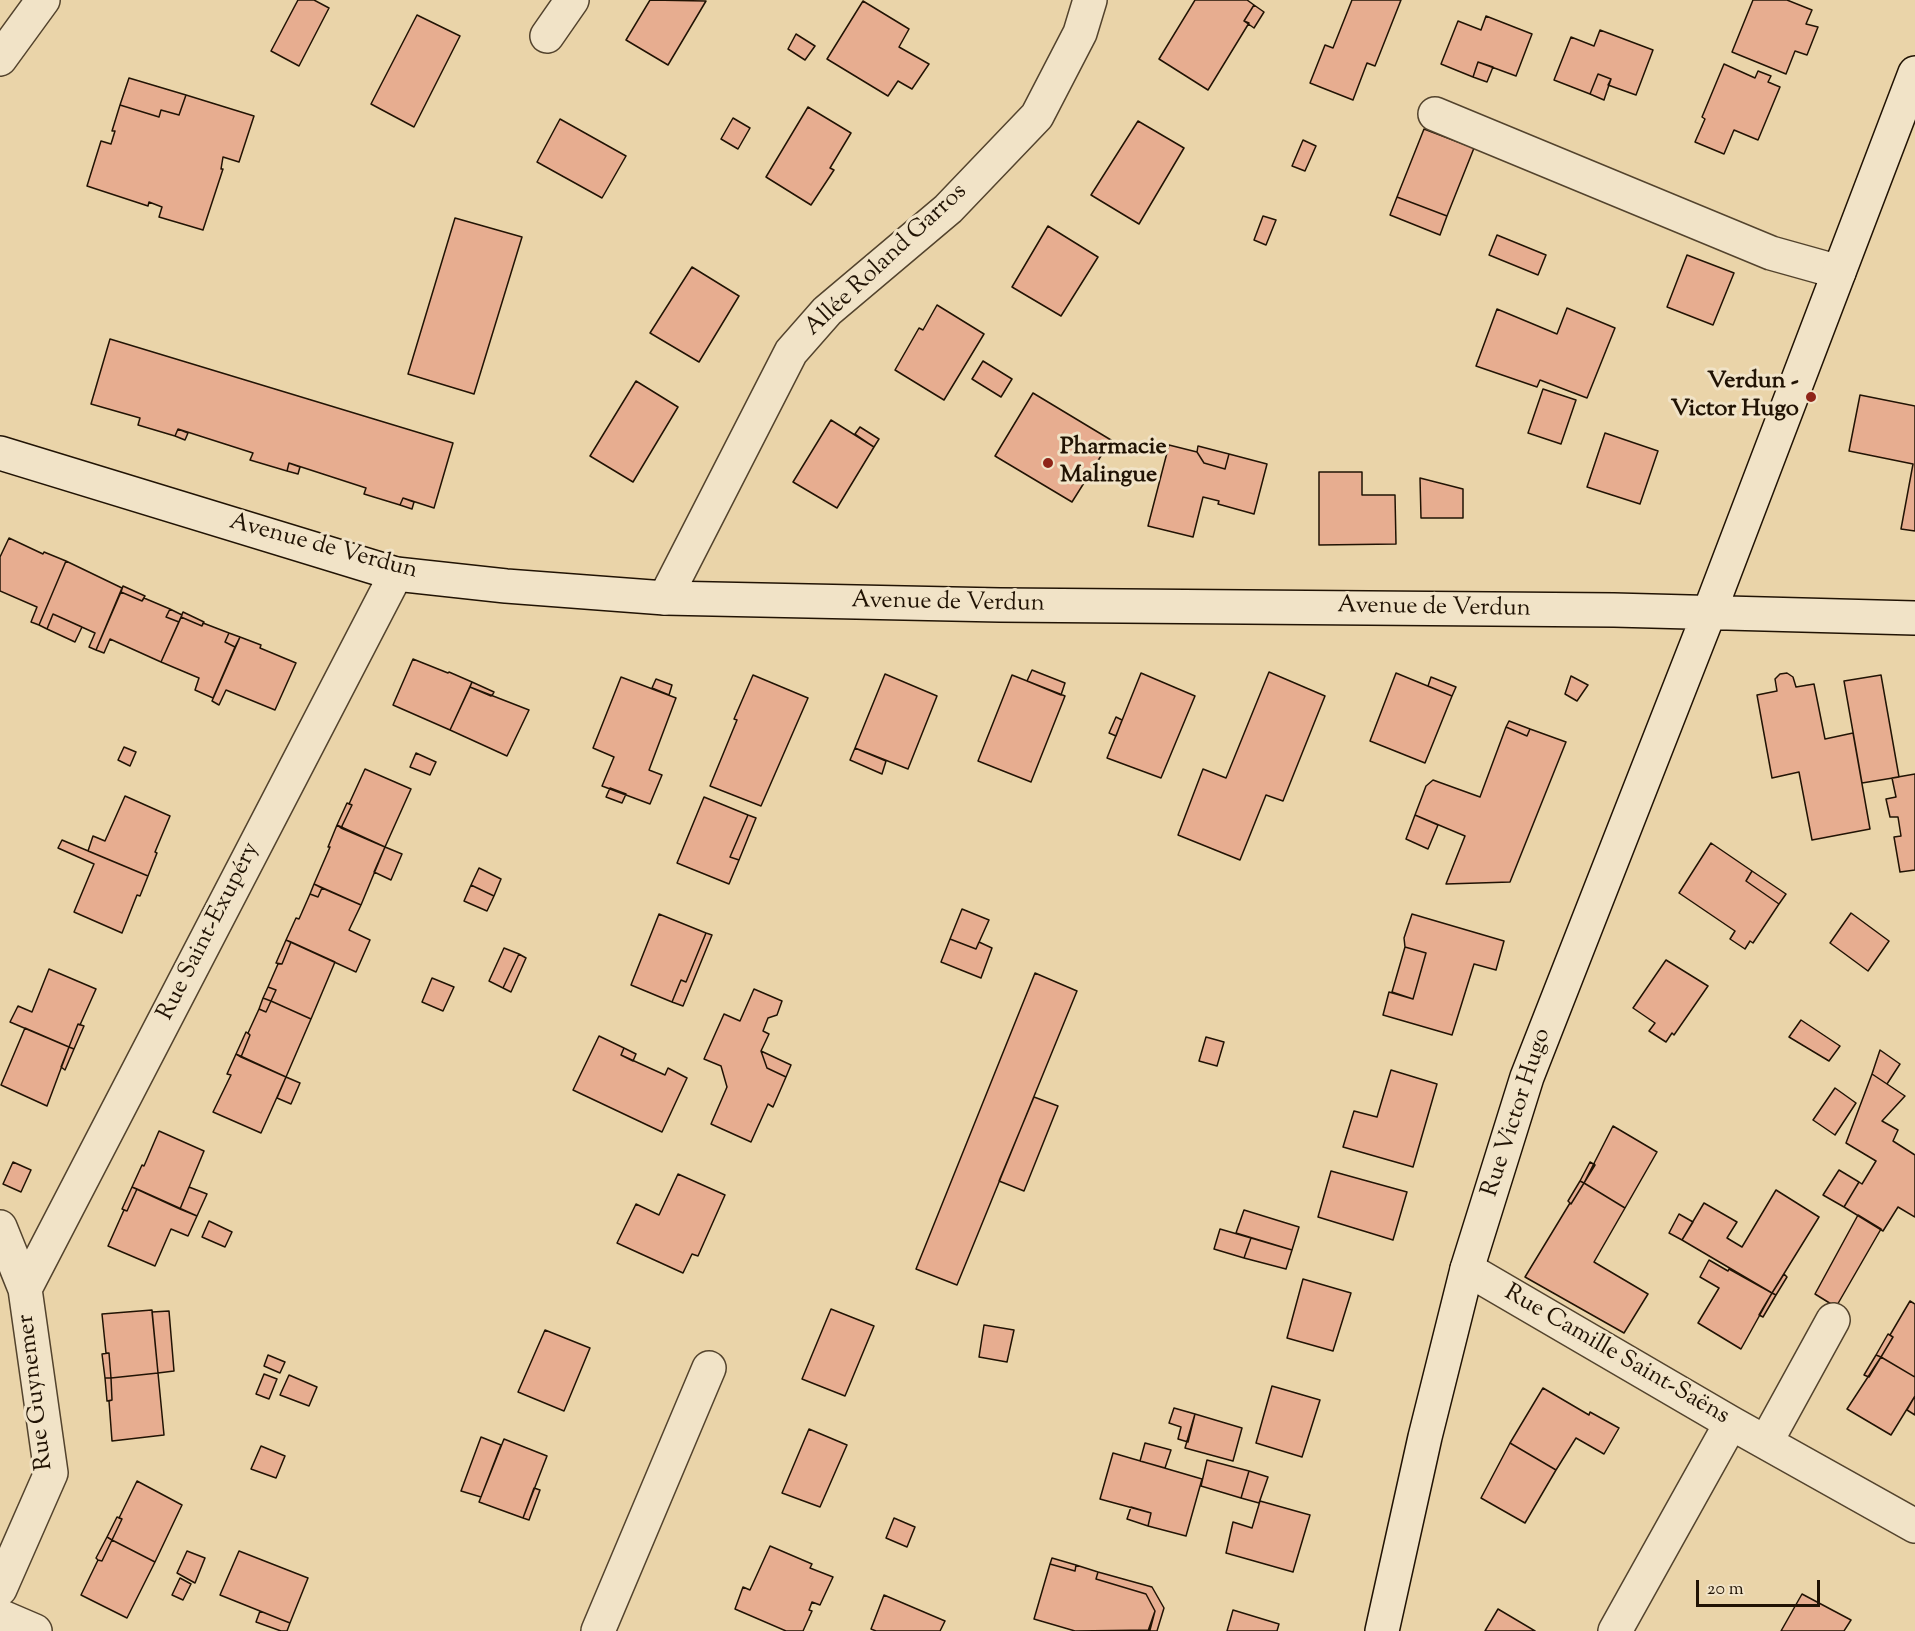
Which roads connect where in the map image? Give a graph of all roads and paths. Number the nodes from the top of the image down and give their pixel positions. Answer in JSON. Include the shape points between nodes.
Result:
{"nodes":[{"id":1,"x":43,"y":0,"type":"edge"},
{"id":2,"x":572,"y":0,"type":"edge"},
{"id":3,"x":1090,"y":0,"type":"edge"},
{"id":4,"x":547,"y":36,"type":"dead end"},
{"id":5,"x":0,"y":59,"type":"edge"},
{"id":6,"x":1915,"y":73,"type":"edge"},
{"id":7,"x":1435,"y":114,"type":"dead end"},
{"id":8,"x":1839,"y":272,"type":"junction"},
{"id":9,"x":0,"y":453,"type":"edge"},
{"id":10,"x":396,"y":574,"type":"junction"},
{"id":11,"x":665,"y":598,"type":"junction"},
{"id":12,"x":1709,"y":613,"type":"junction"},
{"id":13,"x":1915,"y":618,"type":"edge"},
{"id":14,"x":0,"y":1227,"type":"edge"},
{"id":15,"x":1467,"y":1269,"type":"junction"},
{"id":16,"x":24,"y":1289,"type":"junction"},
{"id":17,"x":1833,"y":1320,"type":"dead end"},
{"id":18,"x":709,"y":1368,"type":"dead end"},
{"id":19,"x":1731,"y":1423,"type":"junction"},
{"id":20,"x":1766,"y":1442,"type":"junction"},
{"id":21,"x":1915,"y":1526,"type":"edge"},
{"id":22,"x":0,"y":1589,"type":"edge"},
{"id":23,"x":0,"y":1616,"type":"edge"},
{"id":24,"x":35,"y":1631,"type":"edge"},
{"id":25,"x":598,"y":1631,"type":"edge"},
{"id":26,"x":1382,"y":1631,"type":"edge"},
{"id":27,"x":1615,"y":1631,"type":"edge"}],
"edges":[{"from":1,"to":5,"type":"street"},
{"from":2,"to":4,"type":"street"},
{"from":3,"to":11,"type":"street","name":"Allée Roland Garros","via":[[1080,33],[1037,116],[948,209],[827,311],[791,352]]},
{"from":6,"to":8,"type":"street","name":"Rue Victor Hugo"},
{"from":7,"to":8,"type":"street","via":[[1771,253]]},
{"from":8,"to":12,"type":"street","name":"Rue Victor Hugo"},
{"from":9,"to":10,"type":"street","name":"Avenue de Verdun"},
{"from":10,"to":11,"type":"street","name":"Avenue de Verdun"},
{"from":10,"to":16,"type":"street","name":"Rue Saint-Exupéry"},
{"from":11,"to":12,"type":"street","name":"Avenue de Verdun"},
{"from":12,"to":13,"type":"street","name":"Avenue de Verdun"},
{"from":12,"to":15,"type":"street","name":"Rue Victor Hugo","via":[[1527,1077]]},
{"from":14,"to":16,"type":"street","name":"Rue Guynemer"},
{"from":15,"to":19,"type":"street","name":"Rue Camille Saint-Saëns"},
{"from":15,"to":26,"type":"street","name":"Rue Victor Hugo"},
{"from":16,"to":22,"type":"street","name":"Rue Guynemer","via":[[51,1473]]},
{"from":17,"to":20,"type":"street"},
{"from":18,"to":25,"type":"street"},
{"from":19,"to":20,"type":"street","name":"Rue Camille Saint-Saëns"},
{"from":19,"to":27,"type":"street"},
{"from":20,"to":21,"type":"street","name":"Rue Camille Saint-Saëns"},
{"from":23,"to":24,"type":"street"}]}
